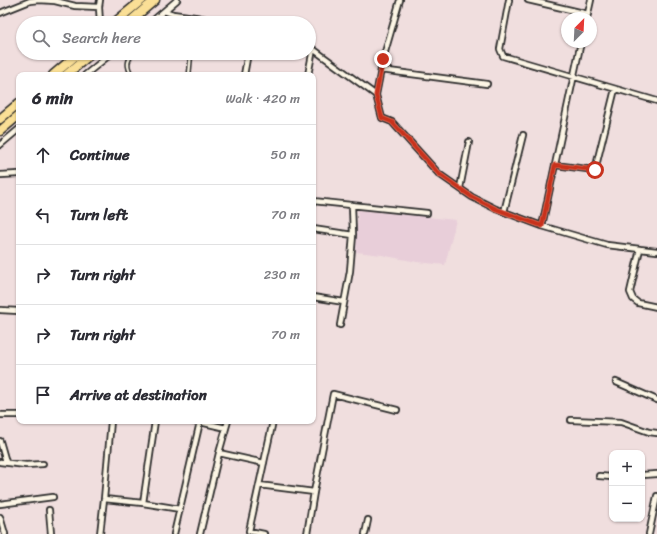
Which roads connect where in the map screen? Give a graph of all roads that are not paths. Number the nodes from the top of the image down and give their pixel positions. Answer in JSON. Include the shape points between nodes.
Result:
{"nodes":[{"id":1,"x":30,"y":0,"type":"edge"},
{"id":2,"x":100,"y":0,"type":"edge"},
{"id":3,"x":142,"y":0,"type":"edge"},
{"id":4,"x":155,"y":0,"type":"edge"},
{"id":5,"x":177,"y":0,"type":"edge"},
{"id":6,"x":400,"y":0,"type":"edge"},
{"id":7,"x":509,"y":0,"type":"edge"},
{"id":8,"x":528,"y":0,"type":"edge"},
{"id":9,"x":591,"y":0,"type":"edge"},
{"id":10,"x":99,"y":7,"type":"junction"},
{"id":11,"x":164,"y":11,"type":"junction"},
{"id":12,"x":572,"y":12,"type":"edge"},
{"id":13,"x":588,"y":12,"type":"edge"},
{"id":14,"x":0,"y":13,"type":"edge"},
{"id":15,"x":173,"y":14,"type":"joint"},
{"id":16,"x":100,"y":16,"type":"edge"},
{"id":17,"x":123,"y":16,"type":"edge"},
{"id":18,"x":136,"y":16,"type":"edge"},
{"id":19,"x":158,"y":16,"type":"edge"},
{"id":20,"x":188,"y":16,"type":"edge"},
{"id":21,"x":580,"y":48,"type":"edge"},
{"id":22,"x":316,"y":52,"type":"edge"},
{"id":23,"x":71,"y":60,"type":"edge"},
{"id":24,"x":84,"y":60,"type":"edge"},
{"id":25,"x":104,"y":60,"type":"edge"},
{"id":26,"x":129,"y":60,"type":"edge"},
{"id":27,"x":190,"y":60,"type":"edge"},
{"id":28,"x":247,"y":60,"type":"edge"},
{"id":29,"x":310,"y":60,"type":"edge"},
{"id":30,"x":381,"y":70,"type":"junction"},
{"id":31,"x":57,"y":72,"type":"edge"},
{"id":32,"x":70,"y":72,"type":"edge"},
{"id":33,"x":90,"y":72,"type":"edge"},
{"id":34,"x":130,"y":72,"type":"edge"},
{"id":35,"x":189,"y":72,"type":"edge"},
{"id":36,"x":245,"y":72,"type":"edge"},
{"id":37,"x":308,"y":72,"type":"edge"},
{"id":38,"x":574,"y":77,"type":"junction"},
{"id":39,"x":487,"y":84,"type":"dead end"},
{"id":40,"x":615,"y":89,"type":"junction"},
{"id":41,"x":376,"y":95,"type":"junction"},
{"id":42,"x":657,"y":101,"type":"edge"},
{"id":43,"x":16,"y":106,"type":"edge"},
{"id":44,"x":16,"y":118,"type":"edge"},
{"id":45,"x":0,"y":119,"type":"edge"},
{"id":46,"x":0,"y":131,"type":"edge"},
{"id":47,"x":16,"y":132,"type":"edge"},
{"id":48,"x":523,"y":135,"type":"dead end"},
{"id":49,"x":469,"y":142,"type":"dead end"},
{"id":50,"x":0,"y":145,"type":"edge"},
{"id":51,"x":555,"y":165,"type":"junction"},
{"id":52,"x":0,"y":174,"type":"edge"},
{"id":53,"x":16,"y":174,"type":"edge"},
{"id":54,"x":460,"y":188,"type":"junction"},
{"id":55,"x":316,"y":201,"type":"edge"},
{"id":56,"x":352,"y":205,"type":"junction"},
{"id":57,"x":504,"y":212,"type":"junction"},
{"id":58,"x":427,"y":213,"type":"dead end"},
{"id":59,"x":542,"y":226,"type":"junction"},
{"id":60,"x":316,"y":229,"type":"edge"},
{"id":61,"x":353,"y":235,"type":"junction"},
{"id":62,"x":640,"y":249,"type":"junction"},
{"id":63,"x":657,"y":251,"type":"edge"},
{"id":64,"x":316,"y":298,"type":"edge"},
{"id":65,"x":344,"y":302,"type":"junction"},
{"id":66,"x":657,"y":306,"type":"edge"},
{"id":67,"x":0,"y":310,"type":"edge"},
{"id":68,"x":16,"y":310,"type":"edge"},
{"id":69,"x":340,"y":325,"type":"dead end"},
{"id":70,"x":616,"y":382,"type":"dead end"},
{"id":71,"x":657,"y":400,"type":"edge"},
{"id":72,"x":397,"y":410,"type":"dead end"},
{"id":73,"x":0,"y":415,"type":"edge"},
{"id":74,"x":16,"y":415,"type":"edge"},
{"id":75,"x":571,"y":420,"type":"dead end"},
{"id":76,"x":111,"y":424,"type":"edge"},
{"id":77,"x":155,"y":424,"type":"edge"},
{"id":78,"x":200,"y":424,"type":"edge"},
{"id":79,"x":209,"y":424,"type":"edge"},
{"id":80,"x":227,"y":424,"type":"edge"},
{"id":81,"x":272,"y":424,"type":"edge"},
{"id":82,"x":226,"y":428,"type":"junction"},
{"id":83,"x":657,"y":433,"type":"edge"},
{"id":84,"x":0,"y":441,"type":"edge"},
{"id":85,"x":220,"y":453,"type":"junction"},
{"id":86,"x":0,"y":462,"type":"edge"},
{"id":87,"x":6,"y":462,"type":"junction"},
{"id":88,"x":264,"y":463,"type":"junction"},
{"id":89,"x":43,"y":464,"type":"dead end"},
{"id":90,"x":657,"y":474,"type":"edge"},
{"id":91,"x":645,"y":475,"type":"edge"},
{"id":92,"x":599,"y":476,"type":"dead end"},
{"id":93,"x":609,"y":477,"type":"edge"},
{"id":94,"x":259,"y":485,"type":"junction"},
{"id":95,"x":314,"y":492,"type":"junction"},
{"id":96,"x":657,"y":496,"type":"edge"},
{"id":97,"x":53,"y":497,"type":"dead end"},
{"id":98,"x":104,"y":499,"type":"junction"},
{"id":99,"x":143,"y":503,"type":"junction"},
{"id":100,"x":0,"y":504,"type":"edge"},
{"id":101,"x":180,"y":509,"type":"junction"},
{"id":102,"x":48,"y":510,"type":"dead end"},
{"id":103,"x":0,"y":517,"type":"edge"},
{"id":104,"x":368,"y":520,"type":"dead end"},
{"id":105,"x":5,"y":534,"type":"edge"},
{"id":106,"x":51,"y":534,"type":"edge"},
{"id":107,"x":100,"y":534,"type":"edge"},
{"id":108,"x":174,"y":534,"type":"edge"},
{"id":109,"x":200,"y":534,"type":"edge"},
{"id":110,"x":264,"y":534,"type":"edge"},
{"id":111,"x":307,"y":534,"type":"edge"},
{"id":112,"x":365,"y":534,"type":"edge"},
{"id":113,"x":649,"y":534,"type":"edge"}],
"edges":[{"from":1,"to":10,"type":"street"},
{"from":1,"to":14,"type":"street"},
{"from":2,"to":10,"type":"street"},
{"from":3,"to":17,"type":"highway"},
{"from":4,"to":18,"type":"highway"},
{"from":5,"to":11,"type":"street"},
{"from":6,"to":30,"type":"street"},
{"from":7,"to":38,"type":"street","via":[[500,49],[503,56]]},
{"from":8,"to":12,"type":"street"},
{"from":9,"to":13,"type":"street"},
{"from":10,"to":16,"type":"street"},
{"from":11,"to":15,"type":"street"},
{"from":11,"to":19,"type":"street"},
{"from":15,"to":20,"type":"street"},
{"from":21,"to":38,"type":"street"},
{"from":22,"to":41,"type":"street"},
{"from":23,"to":31,"type":"highway"},
{"from":24,"to":32,"type":"highway"},
{"from":25,"to":33,"type":"street"},
{"from":26,"to":34,"type":"lane"},
{"from":27,"to":35,"type":"lane"},
{"from":28,"to":36,"type":"street"},
{"from":29,"to":37,"type":"street"},
{"from":30,"to":39,"type":"street"},
{"from":30,"to":41,"type":"street"},
{"from":38,"to":40,"type":"street"},
{"from":38,"to":51,"type":"street"},
{"from":40,"to":42,"type":"street"},
{"from":40,"to":51,"type":"street","via":[[595,170]]},
{"from":41,"to":54,"type":"street","via":[[382,118],[392,122],[439,174]]},
{"from":43,"to":45,"type":"highway"},
{"from":44,"to":46,"type":"highway"},
{"from":47,"to":50,"type":"street"},
{"from":48,"to":57,"type":"street"},
{"from":49,"to":54,"type":"street"},
{"from":51,"to":59,"type":"street"},
{"from":52,"to":53,"type":"street"},
{"from":54,"to":57,"type":"street","via":[[472,197]]},
{"from":55,"to":56,"type":"street"},
{"from":56,"to":58,"type":"street"},
{"from":56,"to":61,"type":"street"},
{"from":57,"to":59,"type":"street"},
{"from":59,"to":62,"type":"street","via":[[607,244]]},
{"from":60,"to":61,"type":"street"},
{"from":61,"to":65,"type":"street"},
{"from":62,"to":63,"type":"street"},
{"from":62,"to":66,"type":"street","via":[[630,292],[638,303]]},
{"from":64,"to":65,"type":"street"},
{"from":65,"to":69,"type":"street"},
{"from":67,"to":68,"type":"street"},
{"from":70,"to":71,"type":"street"},
{"from":72,"to":95,"type":"street","via":[[333,394]]},
{"from":73,"to":74,"type":"street"},
{"from":75,"to":83,"type":"street","via":[[621,422]]},
{"from":76,"to":98,"type":"street"},
{"from":77,"to":99,"type":"street"},
{"from":78,"to":101,"type":"street"},
{"from":79,"to":82,"type":"street"},
{"from":80,"to":82,"type":"street"},
{"from":81,"to":88,"type":"street"},
{"from":82,"to":85,"type":"street"},
{"from":84,"to":87,"type":"street"},
{"from":85,"to":88,"type":"street"},
{"from":85,"to":109,"type":"street"},
{"from":86,"to":87,"type":"street"},
{"from":87,"to":89,"type":"street"},
{"from":88,"to":94,"type":"street"},
{"from":90,"to":91,"type":"street"},
{"from":92,"to":93,"type":"street"},
{"from":94,"to":95,"type":"street"},
{"from":94,"to":110,"type":"street","via":[[249,531]]},
{"from":95,"to":111,"type":"street"},
{"from":96,"to":113,"type":"street"},
{"from":97,"to":100,"type":"street"},
{"from":98,"to":99,"type":"street"},
{"from":98,"to":107,"type":"street"},
{"from":99,"to":101,"type":"street"},
{"from":101,"to":108,"type":"street"},
{"from":102,"to":106,"type":"street"},
{"from":103,"to":105,"type":"street"},
{"from":104,"to":112,"type":"street"}]}
